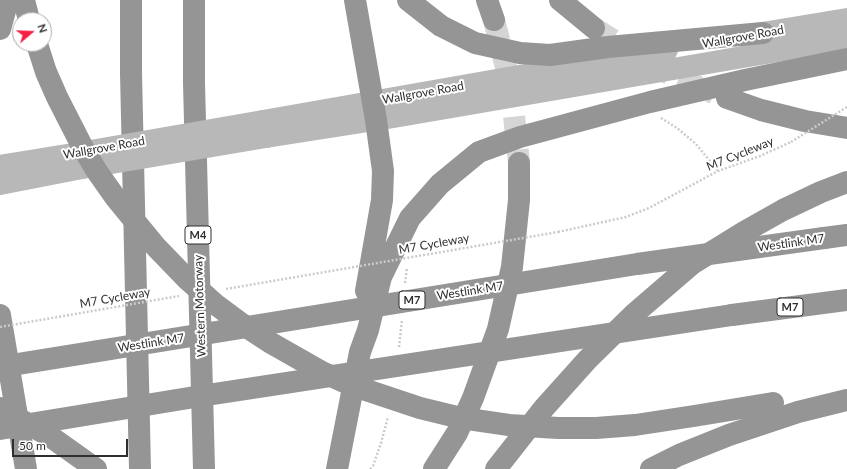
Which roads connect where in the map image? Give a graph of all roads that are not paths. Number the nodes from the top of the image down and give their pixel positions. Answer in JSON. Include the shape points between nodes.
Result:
{"nodes":[{"id":1,"x":8,"y":0,"type":"edge"},
{"id":2,"x":24,"y":0,"type":"edge"},
{"id":3,"x":131,"y":0,"type":"edge"},
{"id":4,"x":194,"y":0,"type":"edge"},
{"id":5,"x":355,"y":0,"type":"edge"},
{"id":6,"x":408,"y":0,"type":"edge"},
{"id":7,"x":486,"y":0,"type":"edge"},
{"id":8,"x":560,"y":0,"type":"edge"},
{"id":9,"x":27,"y":12,"type":"edge"},
{"id":10,"x":847,"y":19,"type":"edge"},
{"id":11,"x":494,"y":20,"type":"tunnel mouth"},
{"id":12,"x":594,"y":28,"type":"tunnel mouth"},
{"id":13,"x":0,"y":29,"type":"edge"},
{"id":14,"x":762,"y":33,"type":"junction"},
{"id":15,"x":847,"y":39,"type":"edge"},
{"id":16,"x":40,"y":52,"type":"edge"},
{"id":17,"x":847,"y":59,"type":"edge"},
{"id":18,"x":727,"y":98,"type":"tunnel mouth"},
{"id":19,"x":375,"y":111,"type":"junction"},
{"id":20,"x":847,"y":128,"type":"edge"},
{"id":21,"x":80,"y":161,"type":"junction"},
{"id":22,"x":519,"y":163,"type":"tunnel mouth"},
{"id":23,"x":0,"y":166,"type":"edge"},
{"id":24,"x":847,"y":182,"type":"edge"},
{"id":25,"x":0,"y":184,"type":"edge"},
{"id":26,"x":847,"y":235,"type":"edge"},
{"id":27,"x":847,"y":300,"type":"edge"},
{"id":28,"x":0,"y":315,"type":"edge"},
{"id":29,"x":360,"y":352,"type":"junction"},
{"id":30,"x":0,"y":367,"type":"edge"},
{"id":31,"x":847,"y":388,"type":"edge"},
{"id":32,"x":847,"y":400,"type":"edge"},
{"id":33,"x":0,"y":408,"type":"edge"},
{"id":34,"x":0,"y":412,"type":"edge"},
{"id":35,"x":0,"y":429,"type":"edge"},
{"id":36,"x":22,"y":446,"type":"junction"},
{"id":37,"x":26,"y":469,"type":"edge"},
{"id":38,"x":96,"y":469,"type":"edge"},
{"id":39,"x":140,"y":469,"type":"edge"},
{"id":40,"x":204,"y":469,"type":"edge"},
{"id":41,"x":337,"y":469,"type":"edge"},
{"id":42,"x":434,"y":469,"type":"edge"},
{"id":43,"x":496,"y":469,"type":"edge"},
{"id":44,"x":651,"y":469,"type":"edge"}],
"edges":[{"from":1,"to":13,"type":"highway"},
{"from":2,"to":9,"type":"highway"},
{"from":3,"to":39,"type":"highway"},
{"from":4,"to":40,"type":"highway","name":"Western Motorway","number":"M4"},
{"from":5,"to":19,"type":"highway"},
{"from":6,"to":14,"type":"highway","via":[[441,26],[475,43],[520,53],[550,54]]},
{"from":7,"to":11,"type":"highway"},
{"from":8,"to":12,"type":"highway"},
{"from":10,"to":14,"type":"main road","name":"Wallgrove Road"},
{"from":14,"to":19,"type":"main road","name":"Wallgrove Road"},
{"from":15,"to":19,"type":"main road","name":"Wallgrove Road"},
{"from":16,"to":31,"type":"highway","bridge":true,"via":[[66,116],[93,165],[156,248],[188,280],[242,324],[270,343],[351,385],[420,408],[461,418],[509,425],[558,428],[604,427],[694,416]]},
{"from":17,"to":29,"type":"highway","via":[[650,102],[520,137],[479,152],[440,184],[410,218],[381,277]]},
{"from":18,"to":20,"type":"highway","via":[[776,114]]},
{"from":19,"to":21,"type":"main road","name":"Wallgrove Road","bridge":true},
{"from":19,"to":29,"type":"highway","via":[[383,186],[359,329]]},
{"from":21,"to":23,"type":"main road","name":"Wallgrove Road"},
{"from":21,"to":25,"type":"main road","name":"Wallgrove Road"},
{"from":22,"to":42,"type":"highway","via":[[519,200],[512,267],[498,329],[473,398],[457,433]]},
{"from":24,"to":43,"type":"highway","via":[[783,210],[692,264],[634,314],[588,359],[544,408]]},
{"from":26,"to":30,"type":"highway","name":"Westlink M7","number":"M7","bridge":true,"via":[[637,264]]},
{"from":27,"to":35,"type":"highway","number":"M7","bridge":true,"via":[[732,315]]},
{"from":28,"to":36,"type":"highway"},
{"from":29,"to":41,"type":"highway"},
{"from":32,"to":44,"type":"highway","via":[[798,412],[729,435]]},
{"from":33,"to":38,"type":"highway","bridge":true,"via":[[51,437]]},
{"from":34,"to":36,"type":"highway","via":[[4,424]]},
{"from":36,"to":37,"type":"highway"}]}
